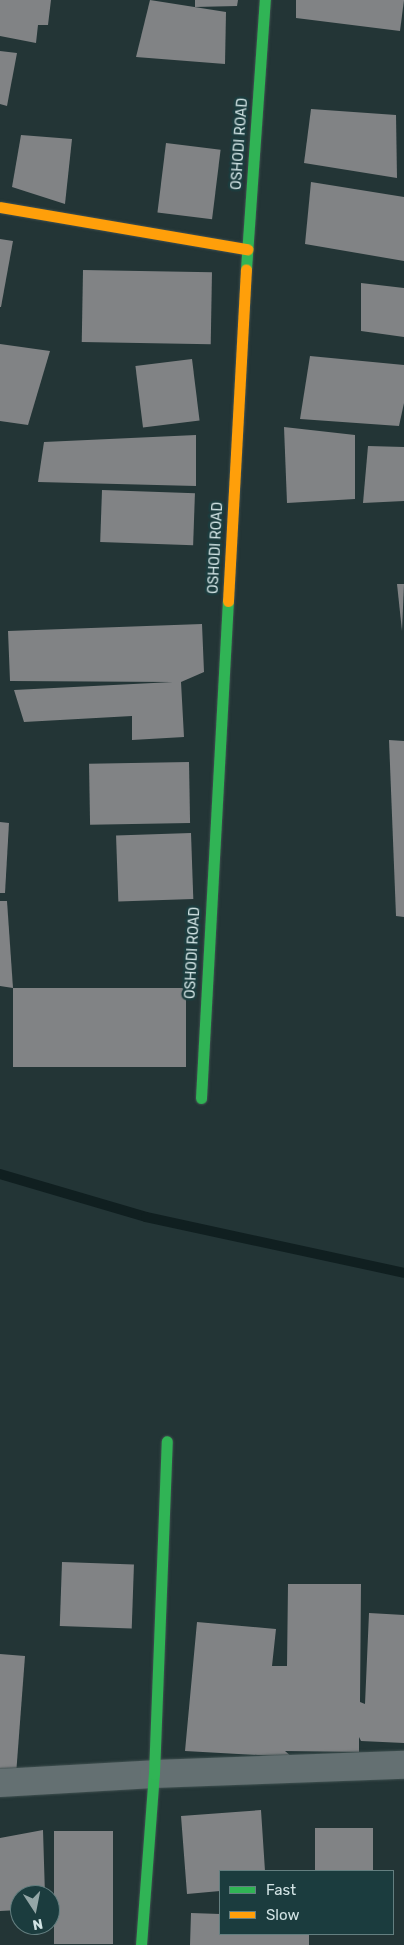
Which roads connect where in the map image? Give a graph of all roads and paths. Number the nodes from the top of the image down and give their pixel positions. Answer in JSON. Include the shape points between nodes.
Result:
{"nodes":[{"id":1,"x":266,"y":0,"type":"edge"},
{"id":2,"x":0,"y":207,"type":"edge"},
{"id":3,"x":247,"y":249,"type":"junction"},
{"id":4,"x":200,"y":1098,"type":"dead end"},
{"id":5,"x":167,"y":1441,"type":"dead end"},
{"id":6,"x":404,"y":1765,"type":"edge"},
{"id":7,"x":154,"y":1774,"type":"junction"},
{"id":8,"x":0,"y":1783,"type":"edge"},
{"id":9,"x":141,"y":1945,"type":"edge"}],
"edges":[{"from":1,"to":3,"type":"street","name":"OSHODI ROAD"},
{"from":2,"to":3,"type":"street"},
{"from":3,"to":4,"type":"street","name":"OSHODI ROAD"},
{"from":5,"to":7,"type":"street"},
{"from":6,"to":7,"type":"street"},
{"from":7,"to":8,"type":"street"},
{"from":7,"to":9,"type":"street"}]}
